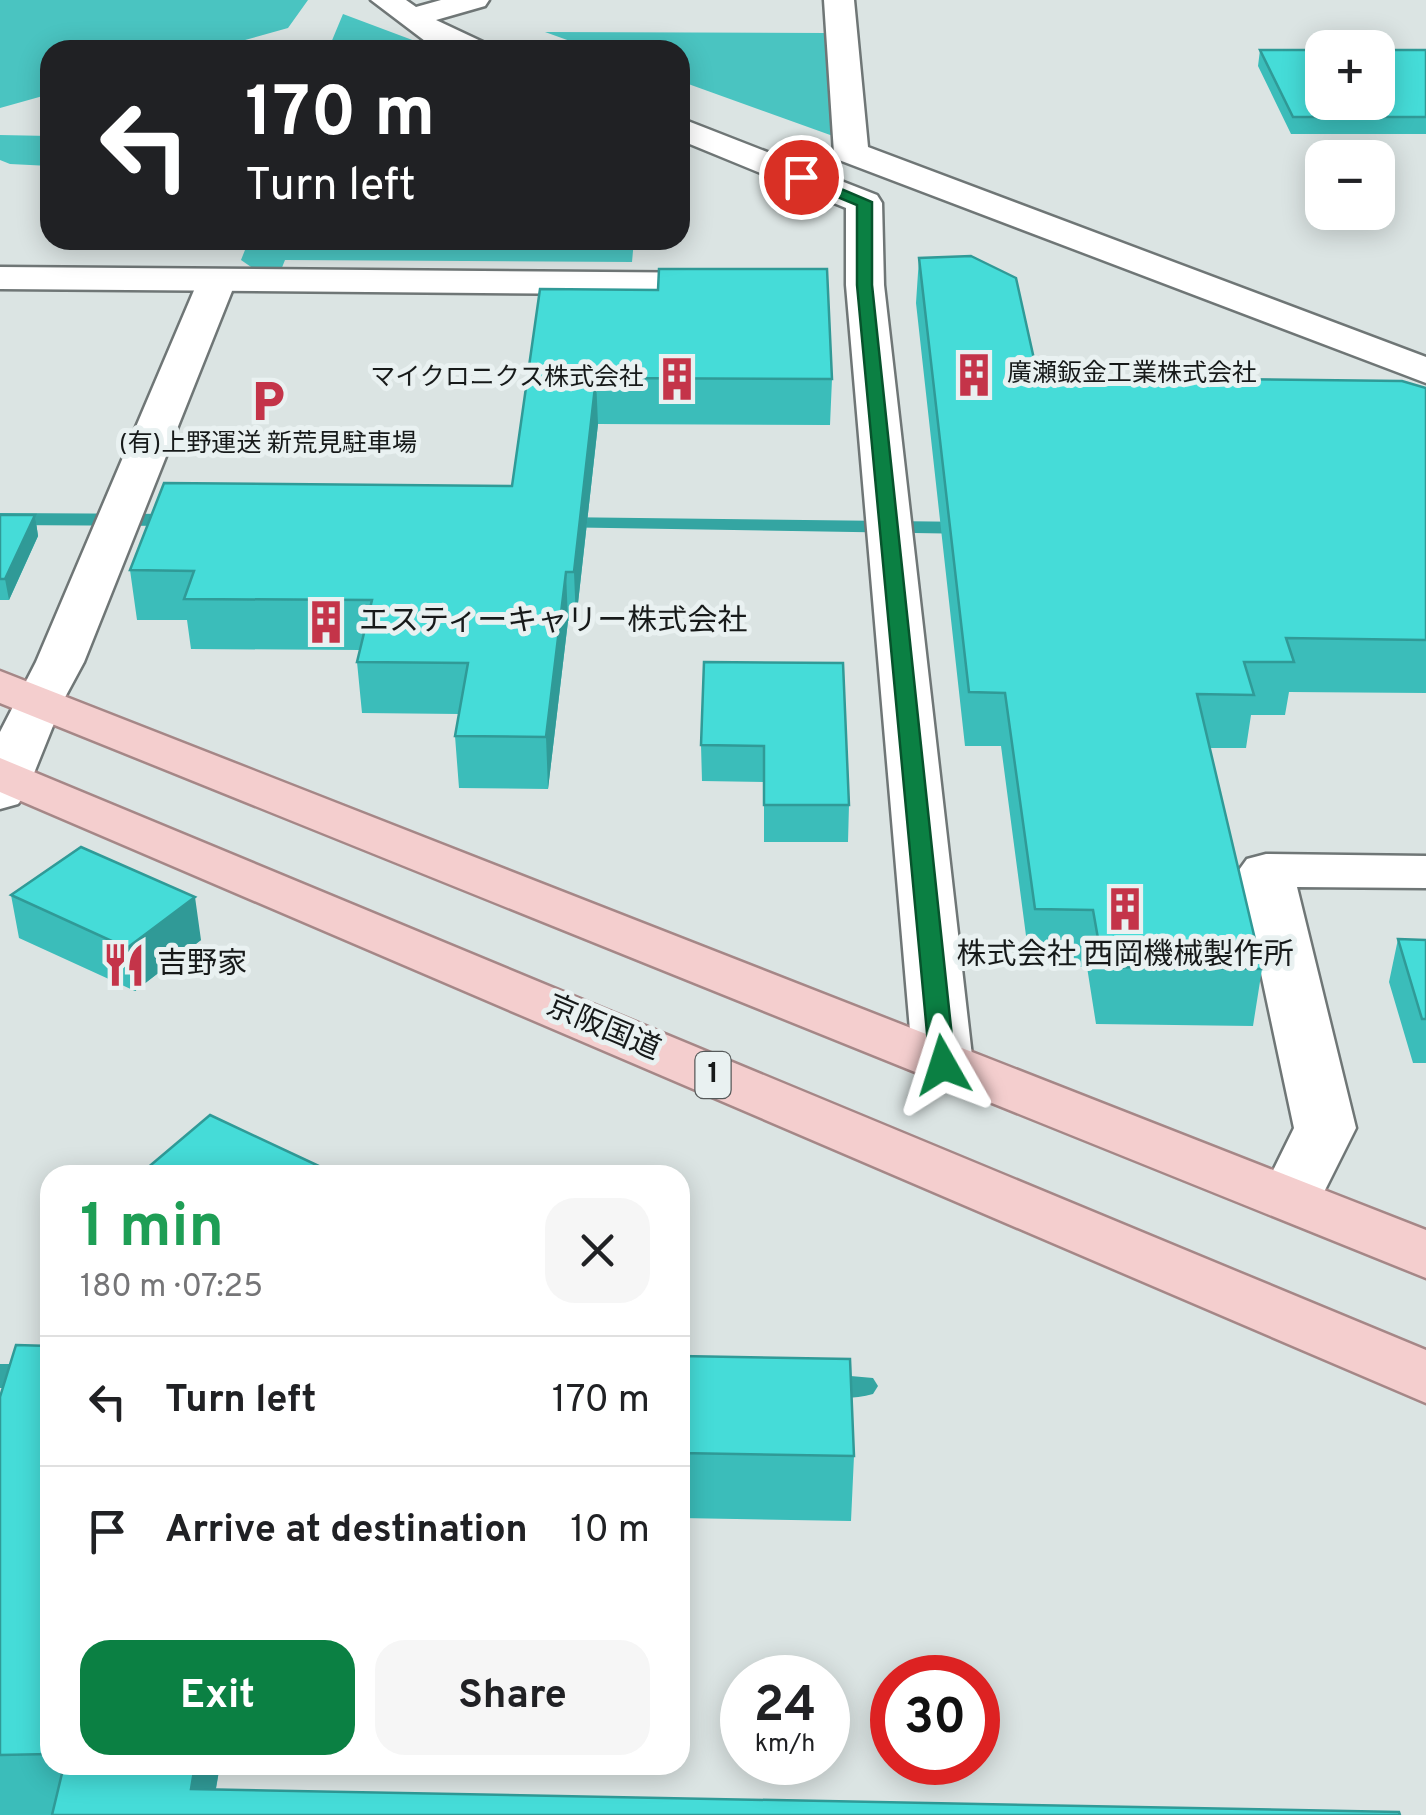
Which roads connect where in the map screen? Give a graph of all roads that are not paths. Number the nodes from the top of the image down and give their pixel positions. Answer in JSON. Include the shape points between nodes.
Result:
{"nodes":[{"id":1,"x":386,"y":0,"type":"edge"},
{"id":2,"x":474,"y":0,"type":"edge"},
{"id":3,"x":839,"y":0,"type":"edge"},
{"id":4,"x":415,"y":17,"type":"junction"},
{"id":5,"x":448,"y":40,"type":"edge"},
{"id":6,"x":690,"y":132,"type":"edge"},
{"id":7,"x":0,"y":278,"type":"edge"},
{"id":8,"x":217,"y":280,"type":"junction"},
{"id":9,"x":765,"y":284,"type":"edge"},
{"id":10,"x":1426,"y":371,"type":"edge"},
{"id":11,"x":19,"y":694,"type":"edge"},
{"id":12,"x":2,"y":781,"type":"edge"},
{"id":13,"x":1426,"y":872,"type":"edge"},
{"id":14,"x":943,"y":1065,"type":"junction"},
{"id":15,"x":1292,"y":1199,"type":"junction"},
{"id":16,"x":1426,"y":1255,"type":"edge"},
{"id":17,"x":1426,"y":1378,"type":"edge"}],
"edges":[{"from":1,"to":4,"type":"street"},
{"from":2,"to":4,"type":"street"},
{"from":3,"to":10,"type":"street","via":[[852,153]]},
{"from":4,"to":5,"type":"street"},
{"from":6,"to":14,"type":"street","via":[[864,202],[845,285]]},
{"from":7,"to":8,"type":"street"},
{"from":8,"to":9,"type":"street"},
{"from":8,"to":11,"type":"street","via":[[60,662]]},
{"from":11,"to":12,"type":"street"},
{"from":11,"to":14,"type":"highway"},
{"from":12,"to":17,"type":"highway","name":"京阪国道","number":"1"},
{"from":13,"to":15,"type":"street","via":[[1266,870],[1325,1128]]},
{"from":14,"to":15,"type":"highway"},
{"from":15,"to":16,"type":"highway"}]}
